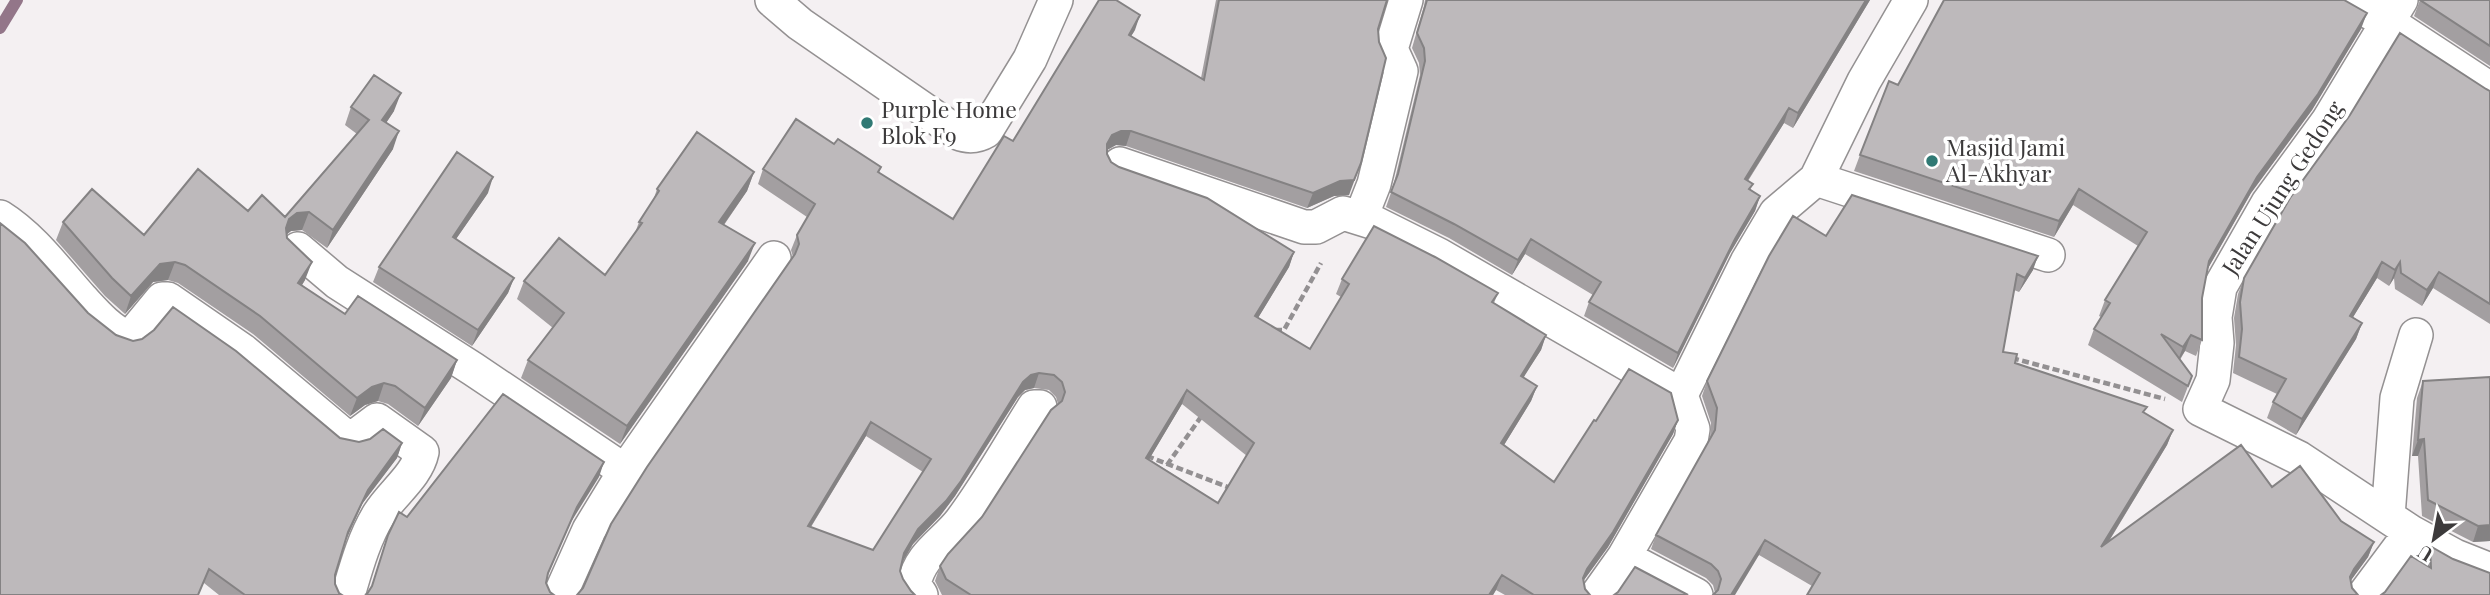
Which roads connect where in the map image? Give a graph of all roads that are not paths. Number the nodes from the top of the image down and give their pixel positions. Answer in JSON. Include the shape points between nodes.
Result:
{"nodes":[{"id":1,"x":772,"y":0,"type":"edge"},
{"id":2,"x":1406,"y":0,"type":"edge"},
{"id":3,"x":1911,"y":0,"type":"edge"},
{"id":4,"x":2346,"y":0,"type":"edge"},
{"id":5,"x":1048,"y":4,"type":"edge"},
{"id":6,"x":2395,"y":11,"type":"edge"},
{"id":7,"x":2490,"y":89,"type":"edge"},
{"id":8,"x":1120,"y":164,"type":"edge"},
{"id":9,"x":1816,"y":179,"type":"junction"},
{"id":10,"x":1355,"y":215,"type":"junction"},
{"id":11,"x":0,"y":217,"type":"edge"},
{"id":12,"x":298,"y":249,"type":"edge"},
{"id":13,"x":2048,"y":255,"type":"dead end"},
{"id":14,"x":774,"y":258,"type":"dead end"},
{"id":15,"x":2416,"y":335,"type":"dead end"},
{"id":16,"x":1681,"y":396,"type":"junction"},
{"id":17,"x":1040,"y":407,"type":"dead end"},
{"id":18,"x":625,"y":471,"type":"junction"},
{"id":19,"x":2400,"y":524,"type":"junction"},
{"id":20,"x":1624,"y":557,"type":"junction"},
{"id":21,"x":2490,"y":570,"type":"edge"},
{"id":22,"x":348,"y":595,"type":"edge"},
{"id":23,"x":560,"y":595,"type":"edge"},
{"id":24,"x":920,"y":595,"type":"edge"},
{"id":25,"x":1597,"y":595,"type":"edge"},
{"id":26,"x":1696,"y":595,"type":"edge"},
{"id":27,"x":2364,"y":595,"type":"edge"}],
"edges":[{"from":1,"to":5,"type":"street","via":[[811,32],[967,137],[986,131],[1030,60]]},
{"from":2,"to":10,"type":"street","via":[[1391,49],[1401,71],[1374,184]]},
{"from":3,"to":9,"type":"street","via":[[1864,81]]},
{"from":4,"to":6,"type":"street"},
{"from":6,"to":7,"type":"street"},
{"from":6,"to":19,"type":"street","name":"Jalan Ujung Gedong","via":[[2328,121],[2268,203],[2220,287],[2213,380],[2200,409],[2299,458]]},
{"from":8,"to":10,"type":"street","via":[[1304,227],[1312,228],[1343,213]]},
{"from":9,"to":13,"type":"street"},
{"from":9,"to":16,"type":"street","via":[[1776,213]]},
{"from":10,"to":16,"type":"street","via":[[1489,282]]},
{"from":11,"to":22,"type":"street","via":[[18,229],[118,334],[127,337],[162,299],[169,299],[242,350],[347,438],[354,438],[377,420],[422,452],[419,465],[374,524]]},
{"from":12,"to":18,"type":"street","via":[[337,282]]},
{"from":14,"to":18,"type":"street"},
{"from":15,"to":19,"type":"street","via":[[2397,398]]},
{"from":16,"to":20,"type":"street","via":[[1693,429],[1691,441]]},
{"from":17,"to":24,"type":"street","via":[[1034,407],[959,524],[916,569],[914,584]]},
{"from":18,"to":23,"type":"street","via":[[589,530]]},
{"from":19,"to":21,"type":"street"},
{"from":19,"to":27,"type":"street"},
{"from":20,"to":25,"type":"street"},
{"from":20,"to":26,"type":"street"}]}
